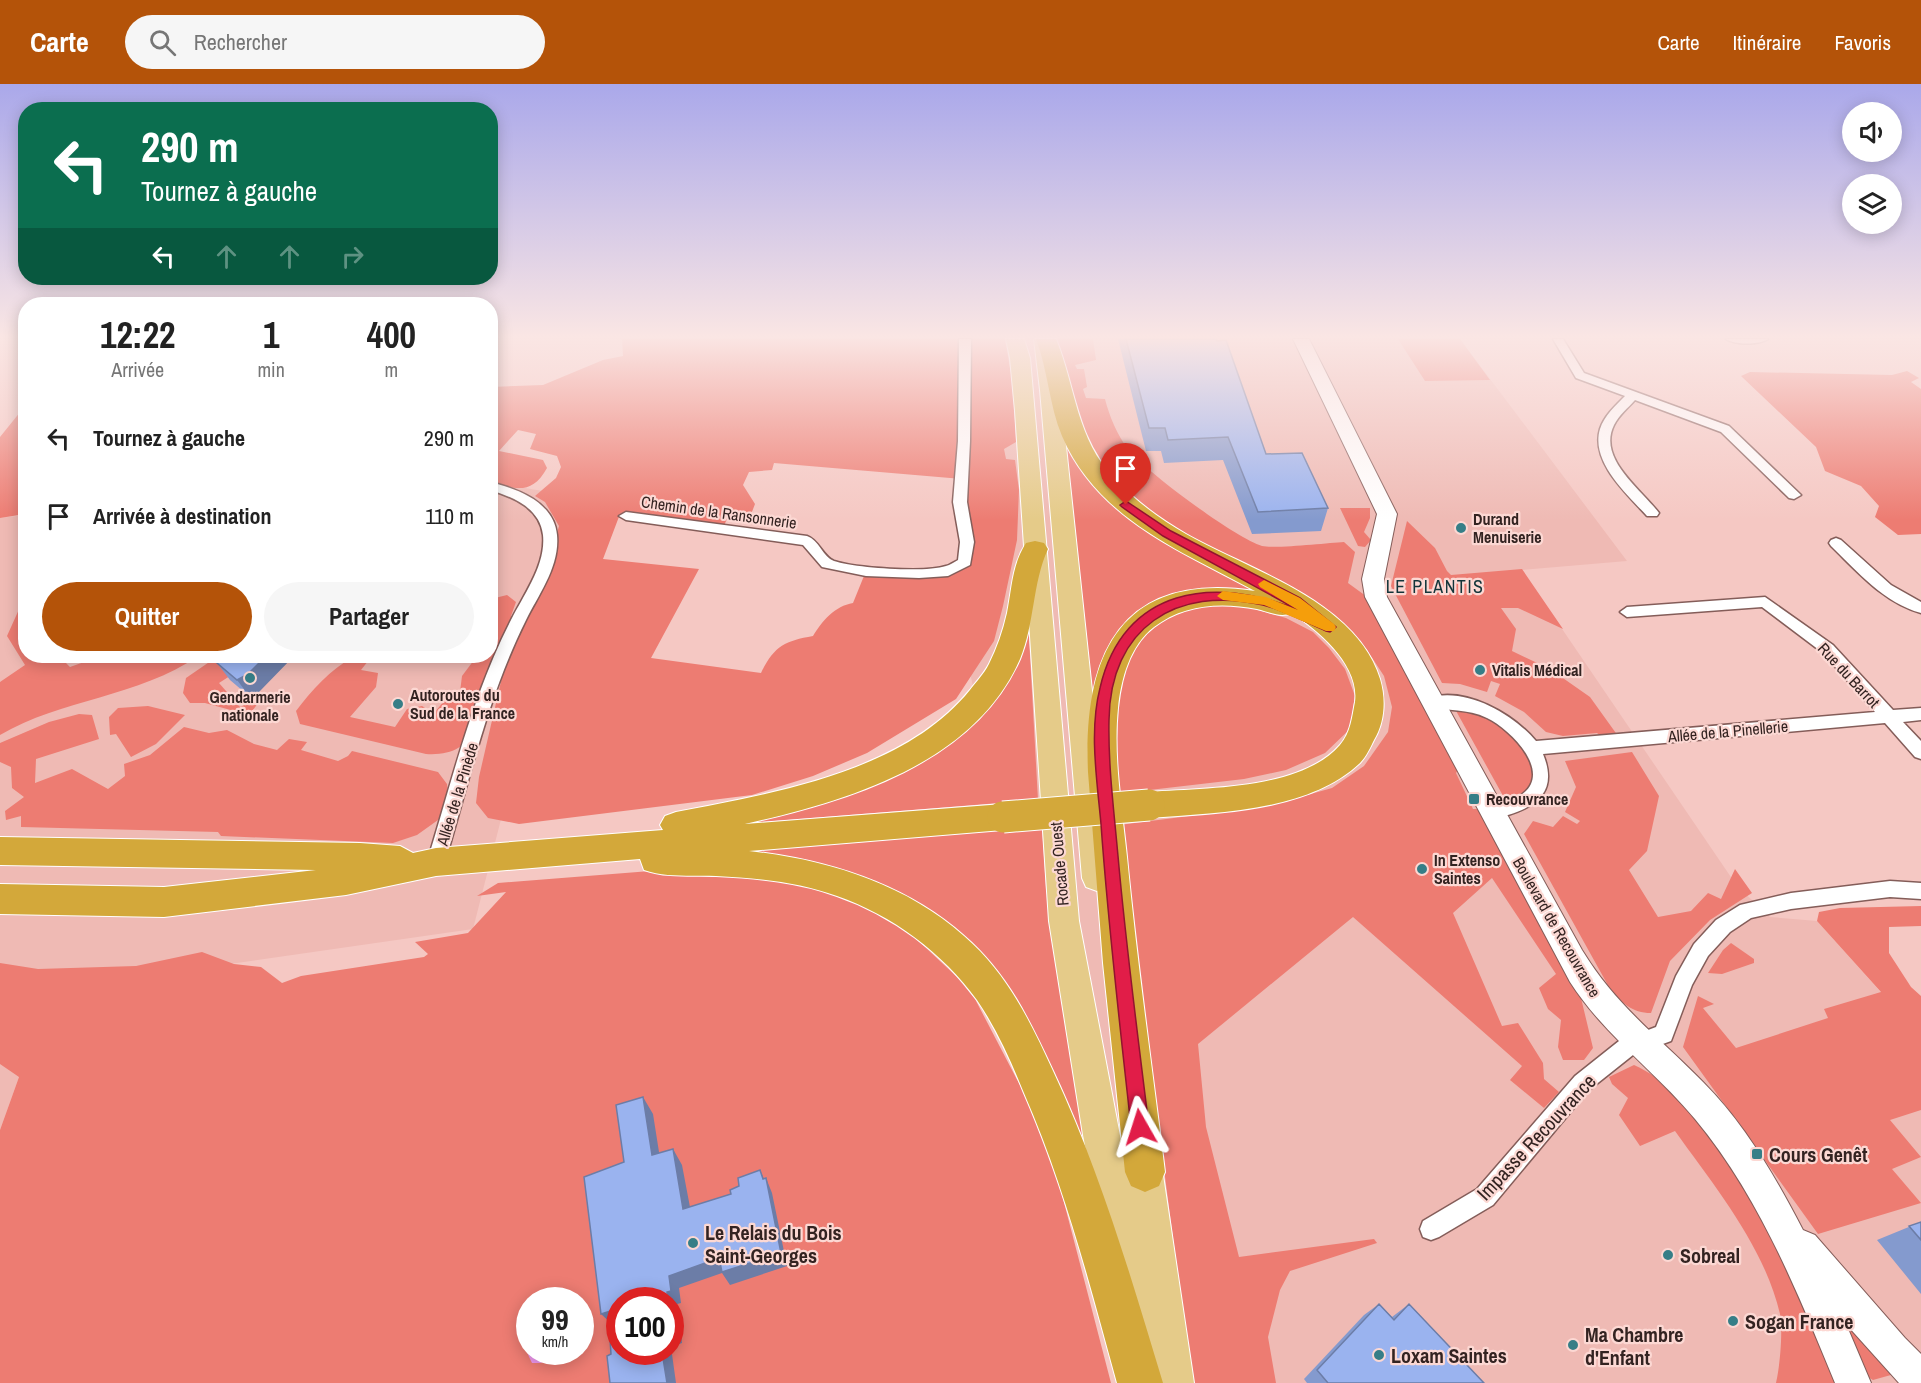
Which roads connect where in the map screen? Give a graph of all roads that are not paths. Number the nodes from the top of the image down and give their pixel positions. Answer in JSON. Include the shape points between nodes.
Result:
{"nodes":[{"id":1,"x":964,"y":400,"type":"edge"},
{"id":2,"x":1024,"y":400,"type":"edge"},
{"id":3,"x":1051,"y":400,"type":"edge"},
{"id":4,"x":1063,"y":400,"type":"edge"},
{"id":5,"x":1331,"y":400,"type":"edge"},
{"id":6,"x":1629,"y":400,"type":"edge"},
{"id":7,"x":1642,"y":400,"type":"edge"},
{"id":8,"x":498,"y":489,"type":"edge"},
{"id":9,"x":1794,"y":495,"type":"dead end"},
{"id":10,"x":1652,"y":513,"type":"dead end"},
{"id":11,"x":626,"y":516,"type":"dead end"},
{"id":12,"x":1836,"y":543,"type":"dead end"},
{"id":13,"x":1035,"y":549,"type":"junction"},
{"id":14,"x":1921,"y":608,"type":"edge"},
{"id":15,"x":1627,"y":612,"type":"dead end"},
{"id":16,"x":1330,"y":627,"type":"junction"},
{"id":17,"x":1434,"y":702,"type":"junction"},
{"id":18,"x":1921,"y":714,"type":"edge"},
{"id":19,"x":1888,"y":717,"type":"junction"},
{"id":20,"x":1534,"y":748,"type":"junction"},
{"id":21,"x":1921,"y":752,"type":"edge"},
{"id":22,"x":1491,"y":812,"type":"junction"},
{"id":23,"x":0,"y":851,"type":"edge"},
{"id":24,"x":503,"y":856,"type":"junction"},
{"id":25,"x":436,"y":862,"type":"junction"},
{"id":26,"x":1921,"y":891,"type":"edge"},
{"id":27,"x":0,"y":899,"type":"edge"},
{"id":28,"x":1639,"y":1044,"type":"junction"},
{"id":29,"x":1145,"y":1172,"type":"junction"},
{"id":30,"x":1431,"y":1228,"type":"dead end"},
{"id":31,"x":1786,"y":1229,"type":"junction"},
{"id":32,"x":1921,"y":1379,"type":"edge"},
{"id":33,"x":1140,"y":1383,"type":"edge"},
{"id":34,"x":1148,"y":1383,"type":"edge"},
{"id":35,"x":1174,"y":1383,"type":"edge"},
{"id":36,"x":1853,"y":1383,"type":"edge"}],
"edges":[{"from":1,"to":11,"type":"street","name":"Chemin de la Ransonnerie","via":[[960,501],[967,542],[965,562],[948,571],[866,571],[827,564],[807,541]]},
{"from":2,"to":13,"type":"main road","name":"Rocade Ouest"},
{"from":3,"to":29,"type":"main road","via":[[1099,894]]},
{"from":4,"to":16,"type":"highway","via":[[1073,434],[1089,463],[1126,505],[1167,534],[1278,591]]},
{"from":5,"to":17,"type":"street","name":"Boulevard de Recouvrance","via":[[1384,506],[1386,521],[1373,589]]},
{"from":6,"to":10,"type":"street","via":[[1612,418],[1604,444],[1618,475]]},
{"from":7,"to":9,"type":"street","via":[[1725,429]]},
{"from":8,"to":25,"type":"street","name":"Allée de la Pinède","via":[[539,506],[549,527],[549,551],[481,718]]},
{"from":12,"to":14,"type":"street","via":[[1887,591]]},
{"from":13,"to":24,"type":"highway","via":[[1026,567],[1019,620],[996,678],[973,707],[916,750],[859,779],[785,802]]},
{"from":13,"to":34,"type":"main road","name":"Rocade Ouest","via":[[1064,921]]},
{"from":15,"to":19,"type":"street","name":"Rue du Barrot","via":[[1765,602],[1828,649]]},
{"from":16,"to":24,"type":"highway","bridge":true,"via":[[1355,656],[1369,688],[1371,710],[1354,749],[1332,768],[1286,787],[1256,795],[1149,806]]},
{"from":16,"to":29,"type":"highway","via":[[1284,607],[1246,598],[1210,596],[1175,603],[1145,619],[1122,646],[1114,664],[1102,718],[1113,880]]},
{"from":17,"to":20,"type":"street","via":[[1468,704],[1488,710],[1523,733]]},
{"from":17,"to":22,"type":"street","name":"Boulevard de Recouvrance"},
{"from":18,"to":19,"type":"street","name":"Allée de la Pinellerie"},
{"from":19,"to":20,"type":"street","name":"Allée de la Pinellerie"},
{"from":19,"to":21,"type":"street","name":"Rue du Barrot"},
{"from":20,"to":22,"type":"street","via":[[1541,764],[1541,779],[1535,793],[1522,804]]},
{"from":22,"to":28,"type":"street","name":"Boulevard de Recouvrance","via":[[1587,984]]},
{"from":23,"to":25,"type":"highway","via":[[360,857]]},
{"from":24,"to":25,"type":"highway"},
{"from":24,"to":33,"type":"highway","via":[[728,861],[783,867],[863,891],[893,905],[939,936],[961,956],[1000,1004],[1042,1086],[1064,1140]]},
{"from":25,"to":27,"type":"highway","via":[[346,881],[164,902]]},
{"from":26,"to":28,"type":"street","name":"Impasse Recouvrance","via":[[1890,889],[1791,901],[1747,912],[1723,926],[1701,950],[1683,982],[1664,1034]]},
{"from":28,"to":30,"type":"street","name":"Impasse Recouvrance","via":[[1626,1048],[1582,1083],[1485,1197]]},
{"from":28,"to":31,"type":"street","name":"Boulevard de Recouvrance","via":[[1716,1121]]},
{"from":29,"to":35,"type":"main road"},
{"from":31,"to":32,"type":"street","via":[[1878,1336]]},
{"from":31,"to":36,"type":"street","name":"Boulevard de Recouvrance"}]}
